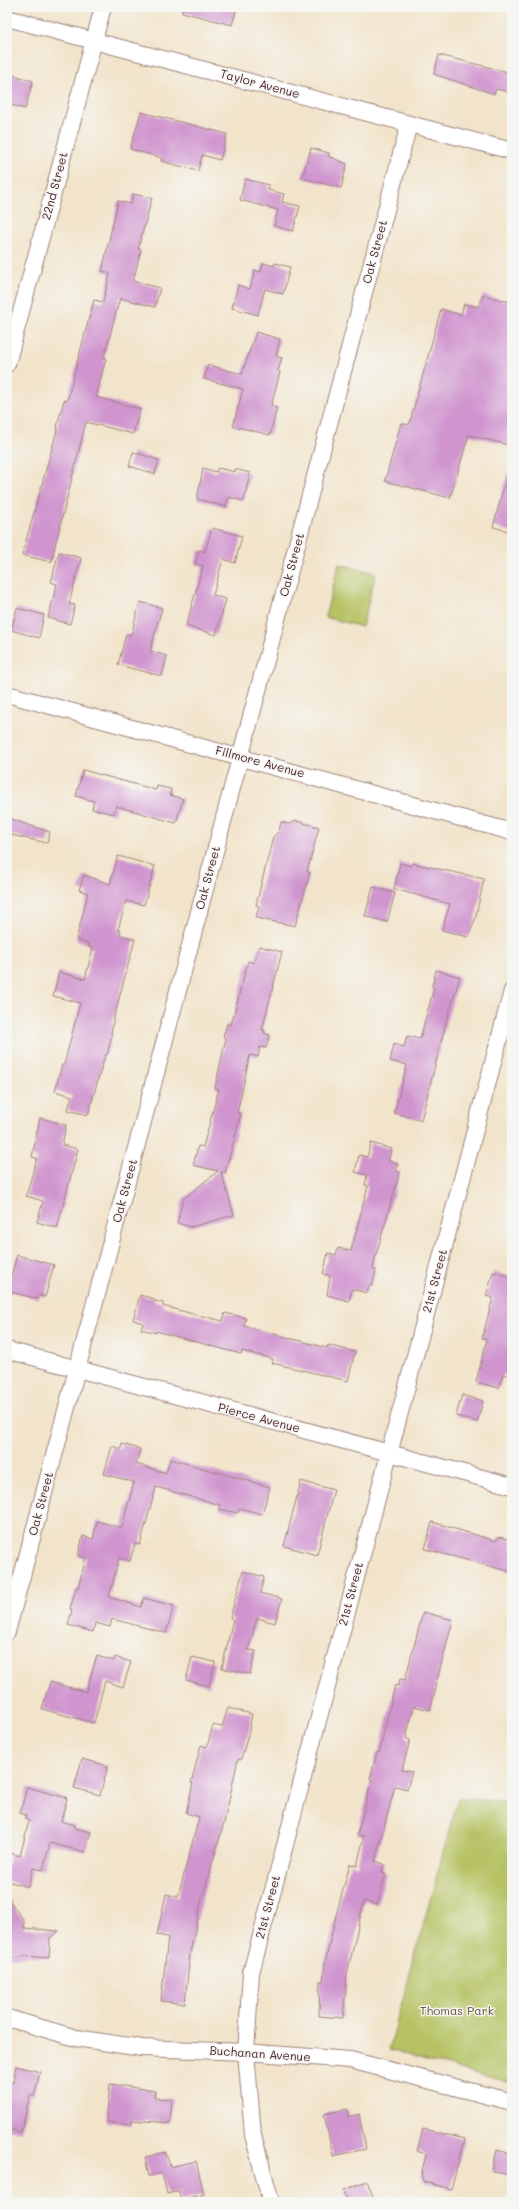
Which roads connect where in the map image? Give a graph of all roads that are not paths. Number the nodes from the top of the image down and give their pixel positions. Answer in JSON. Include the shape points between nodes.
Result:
{"nodes":[{"id":1,"x":103,"y":7,"type":"edge"},
{"id":2,"x":7,"y":18,"type":"edge"},
{"id":3,"x":94,"y":41,"type":"junction"},
{"id":4,"x":409,"y":124,"type":"junction"},
{"id":5,"x":512,"y":151,"type":"edge"},
{"id":6,"x":7,"y":364,"type":"edge"},
{"id":7,"x":7,"y":694,"type":"edge"},
{"id":8,"x":241,"y":757,"type":"junction"},
{"id":9,"x":512,"y":832,"type":"edge"},
{"id":10,"x":512,"y":990,"type":"edge"},
{"id":11,"x":7,"y":1350,"type":"edge"},
{"id":12,"x":77,"y":1369,"type":"junction"},
{"id":13,"x":389,"y":1453,"type":"junction"},
{"id":14,"x":512,"y":1486,"type":"edge"},
{"id":15,"x":7,"y":1632,"type":"edge"},
{"id":16,"x":7,"y":2018,"type":"edge"},
{"id":17,"x":246,"y":2052,"type":"junction"},
{"id":18,"x":512,"y":2102,"type":"edge"},
{"id":19,"x":271,"y":2202,"type":"edge"}],
"edges":[{"from":1,"to":3,"type":"street","name":"22nd Street"},
{"from":2,"to":3,"type":"street","name":"Taylor Avenue"},
{"from":3,"to":4,"type":"street","name":"Taylor Avenue"},
{"from":3,"to":6,"type":"street","name":"22nd Street"},
{"from":4,"to":5,"type":"street","name":"Taylor Avenue"},
{"from":4,"to":8,"type":"street","name":"Oak Street"},
{"from":7,"to":8,"type":"street","name":"Fillmore Avenue"},
{"from":8,"to":9,"type":"street","name":"Fillmore Avenue"},
{"from":8,"to":12,"type":"street","name":"Oak Street"},
{"from":10,"to":13,"type":"street","name":"21st Street"},
{"from":11,"to":12,"type":"street","name":"Pierce Avenue"},
{"from":12,"to":13,"type":"street","name":"Pierce Avenue"},
{"from":12,"to":15,"type":"street","name":"Oak Street"},
{"from":13,"to":14,"type":"street","name":"Pierce Avenue"},
{"from":13,"to":17,"type":"street","name":"21st Street","via":[[250,1972]]},
{"from":16,"to":17,"type":"street","name":"Buchanan Avenue","via":[[76,2038],[142,2048]]},
{"from":17,"to":18,"type":"street","name":"Buchanan Avenue","via":[[350,2060]]},
{"from":17,"to":19,"type":"street","name":"21st Street","via":[[253,2135]]}]}
